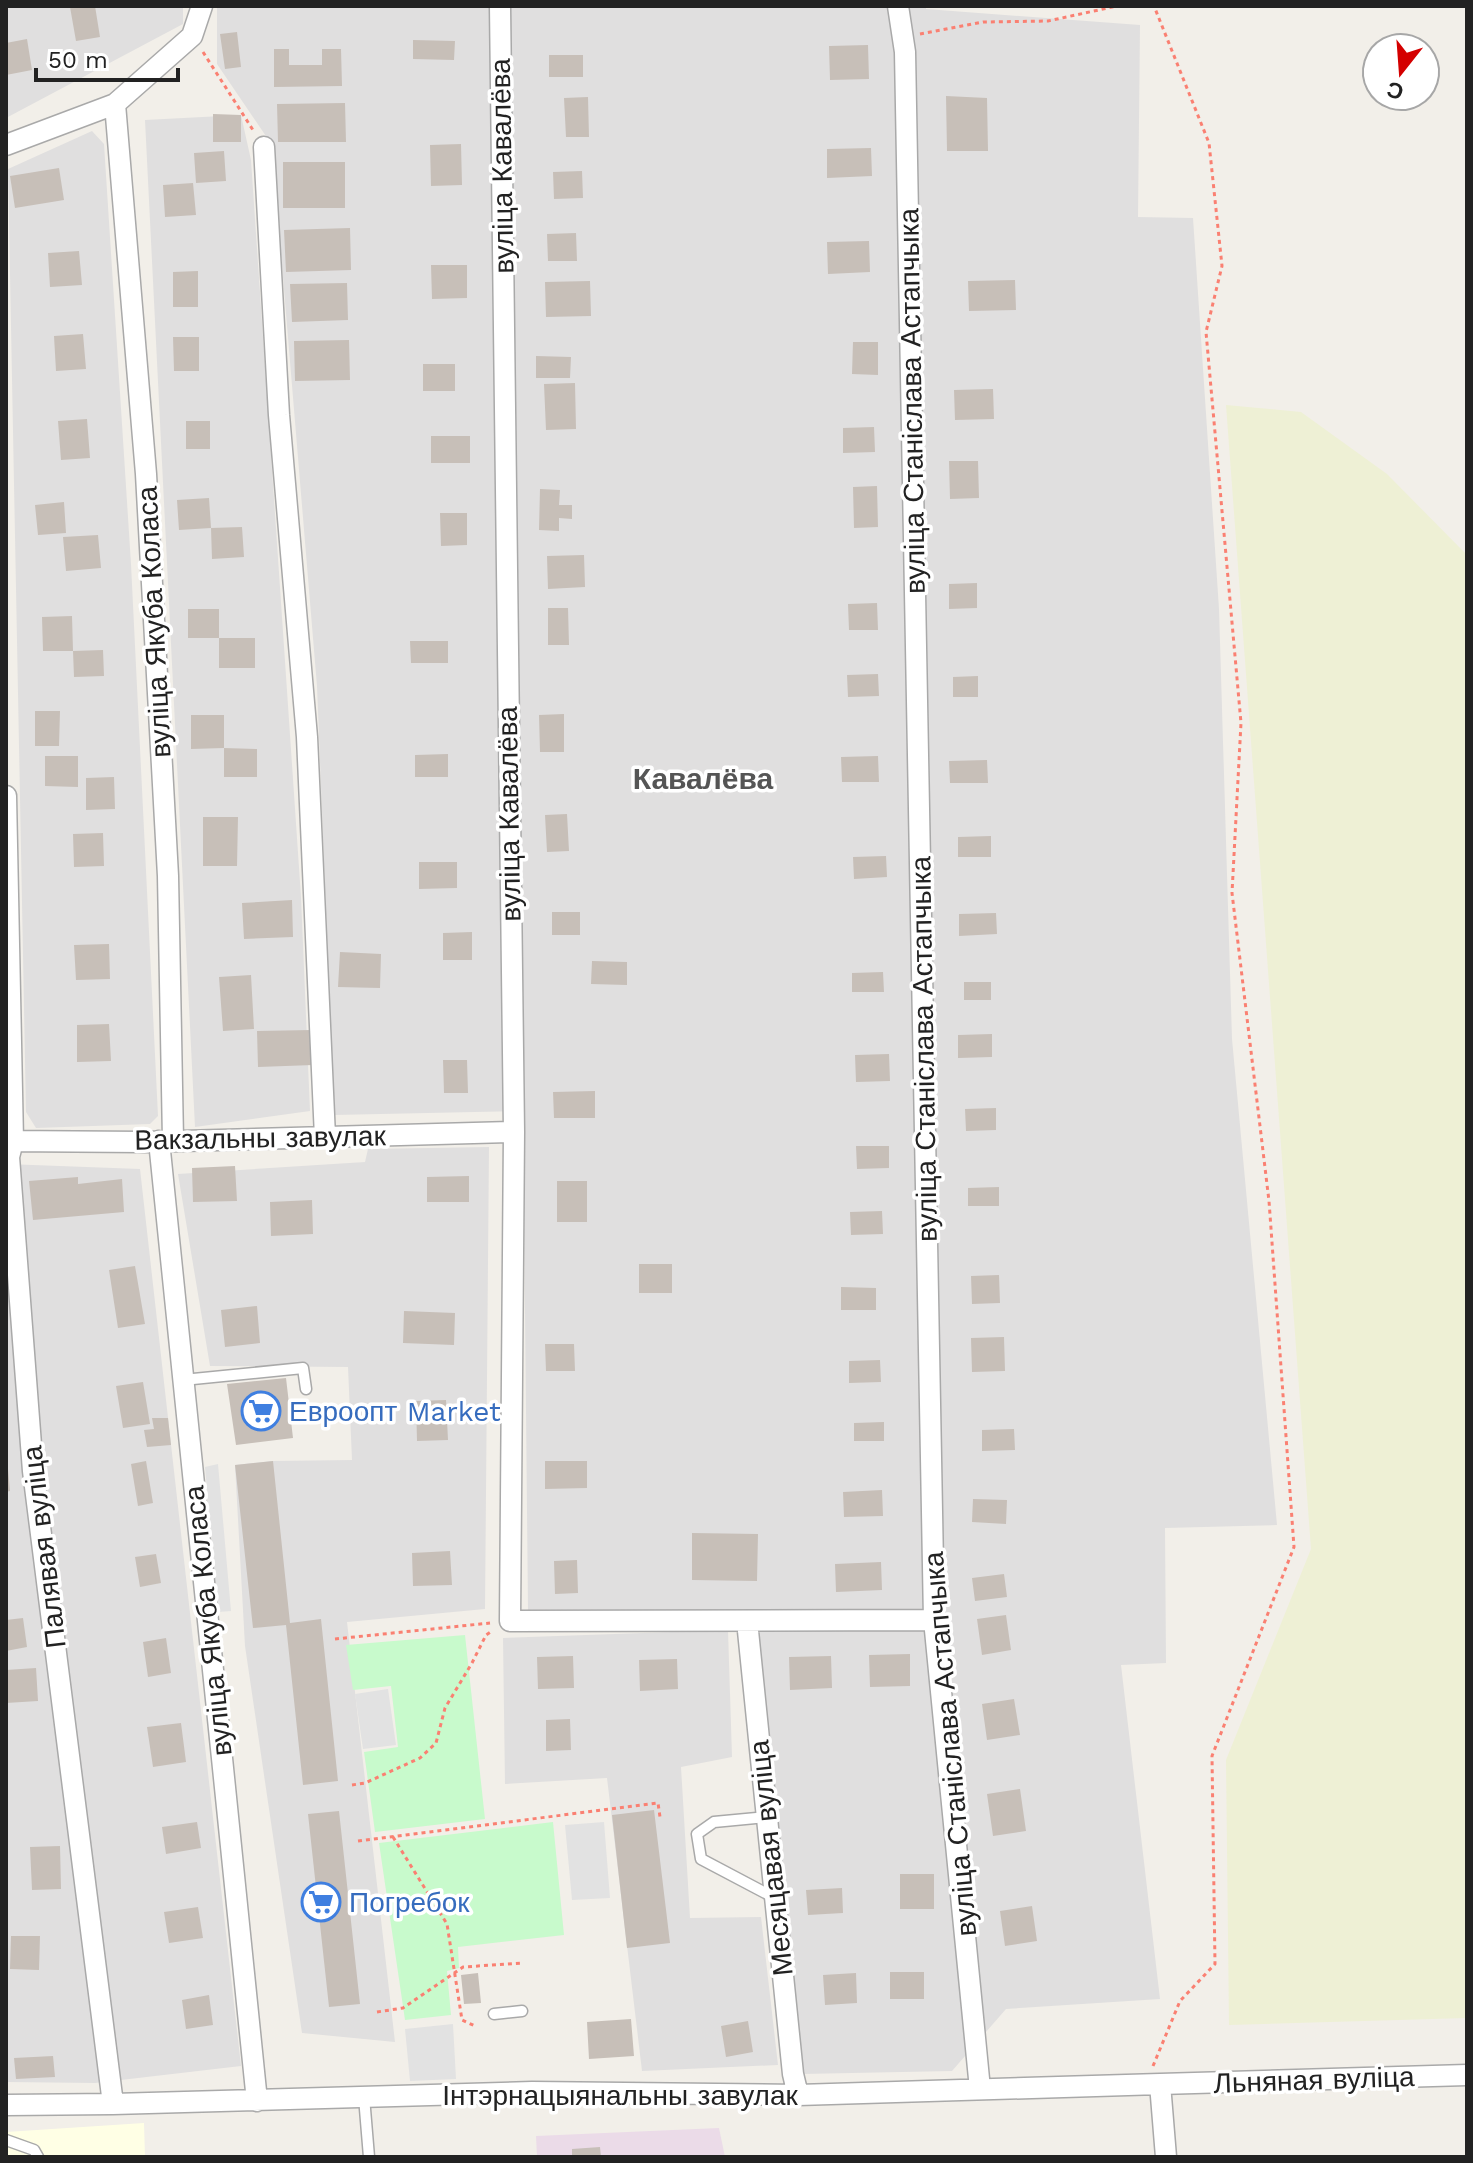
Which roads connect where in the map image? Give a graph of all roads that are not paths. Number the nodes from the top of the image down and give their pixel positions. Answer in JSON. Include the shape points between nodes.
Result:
{"nodes":[{"id":1,"x":202,"y":6,"type":"edge"},
{"id":2,"x":500,"y":6,"type":"edge"},
{"id":3,"x":898,"y":6,"type":"edge"},
{"id":4,"x":115,"y":104,"type":"junction"},
{"id":5,"x":6,"y":145,"type":"edge"},
{"id":6,"x":264,"y":147,"type":"road end"},
{"id":7,"x":6,"y":796,"type":"edge"},
{"id":8,"x":514,"y":1132,"type":"junction"},
{"id":9,"x":325,"y":1137,"type":"junction"},
{"id":10,"x":10,"y":1141,"type":"edge"},
{"id":11,"x":166,"y":1141,"type":"junction"},
{"id":12,"x":183,"y":1380,"type":"junction"},
{"id":13,"x":306,"y":1389,"type":"dead end"},
{"id":14,"x":934,"y":1620,"type":"junction"},
{"id":15,"x":747,"y":1621,"type":"junction"},
{"id":16,"x":767,"y":1817,"type":"junction"},
{"id":17,"x":775,"y":1898,"type":"junction"},
{"id":18,"x":522,"y":2011,"type":"dead end"},
{"id":19,"x":494,"y":2014,"type":"dead end"},
{"id":20,"x":1467,"y":2075,"type":"edge"},
{"id":21,"x":1153,"y":2084,"type":"junction"},
{"id":22,"x":980,"y":2089,"type":"junction"},
{"id":23,"x":798,"y":2095,"type":"junction"},
{"id":24,"x":364,"y":2097,"type":"junction"},
{"id":25,"x":257,"y":2101,"type":"junction"},
{"id":26,"x":113,"y":2104,"type":"junction"},
{"id":27,"x":6,"y":2105,"type":"edge"},
{"id":28,"x":6,"y":2140,"type":"edge"},
{"id":29,"x":38,"y":2157,"type":"edge"},
{"id":30,"x":369,"y":2157,"type":"edge"},
{"id":31,"x":1166,"y":2157,"type":"edge"}],
"edges":[{"from":1,"to":4,"type":"street","via":[[192,36]]},
{"from":2,"to":8,"type":"street","name":"вуліца Кавалёва"},
{"from":3,"to":14,"type":"street","name":"вуліца Станіслава Астапчыка","via":[[903,37]]},
{"from":4,"to":5,"type":"street"},
{"from":4,"to":11,"type":"street","name":"вуліца Якуба Коласа","via":[[146,474],[168,876]]},
{"from":6,"to":9,"type":"street","via":[[279,415],[307,737]]},
{"from":7,"to":10,"type":"street","name":"Палявая вуліца"},
{"from":8,"to":9,"type":"street","name":"Вакзальны завулак"},
{"from":8,"to":15,"type":"street","name":"вуліца Кавалёва","via":[[510,1621]]},
{"from":9,"to":11,"type":"street","name":"Вакзальны завулак"},
{"from":10,"to":11,"type":"street","name":"Вакзальны завулак"},
{"from":10,"to":26,"type":"street","name":"Палявая вуліца","via":[[33,1471]]},
{"from":11,"to":12,"type":"street","name":"вуліца Якуба Коласа"},
{"from":12,"to":13,"type":"lane","via":[[303,1368]]},
{"from":12,"to":25,"type":"street","name":"вуліца Якуба Коласа"},
{"from":14,"to":15,"type":"street"},
{"from":14,"to":22,"type":"street","name":"вуліца Станіслава Астапчыка"},
{"from":15,"to":16,"type":"street","name":"Месяцавая вуліца"},
{"from":16,"to":17,"type":"street","name":"Месяцавая вуліца"},
{"from":16,"to":17,"type":"lane","via":[[714,1822],[697,1834],[701,1859]]},
{"from":17,"to":23,"type":"street","name":"Месяцавая вуліца"},
{"from":18,"to":19,"type":"lane"},
{"from":20,"to":21,"type":"street","name":"Льняная вуліца"},
{"from":21,"to":22,"type":"street","name":"Інтэрнацыянальны завулак"},
{"from":21,"to":31,"type":"street"},
{"from":22,"to":23,"type":"street","name":"Інтэрнацыянальны завулак"},
{"from":23,"to":24,"type":"street","name":"Інтэрнацыянальны завулак","via":[[532,2092]]},
{"from":24,"to":25,"type":"street","name":"Інтэрнацыянальны завулак"},
{"from":24,"to":30,"type":"lane"},
{"from":25,"to":26,"type":"street","name":"Інтэрнацыянальны завулак"},
{"from":26,"to":27,"type":"street","name":"Інтэрнацыянальны завулак"},
{"from":28,"to":29,"type":"lane","via":[[34,2150]]}]}
